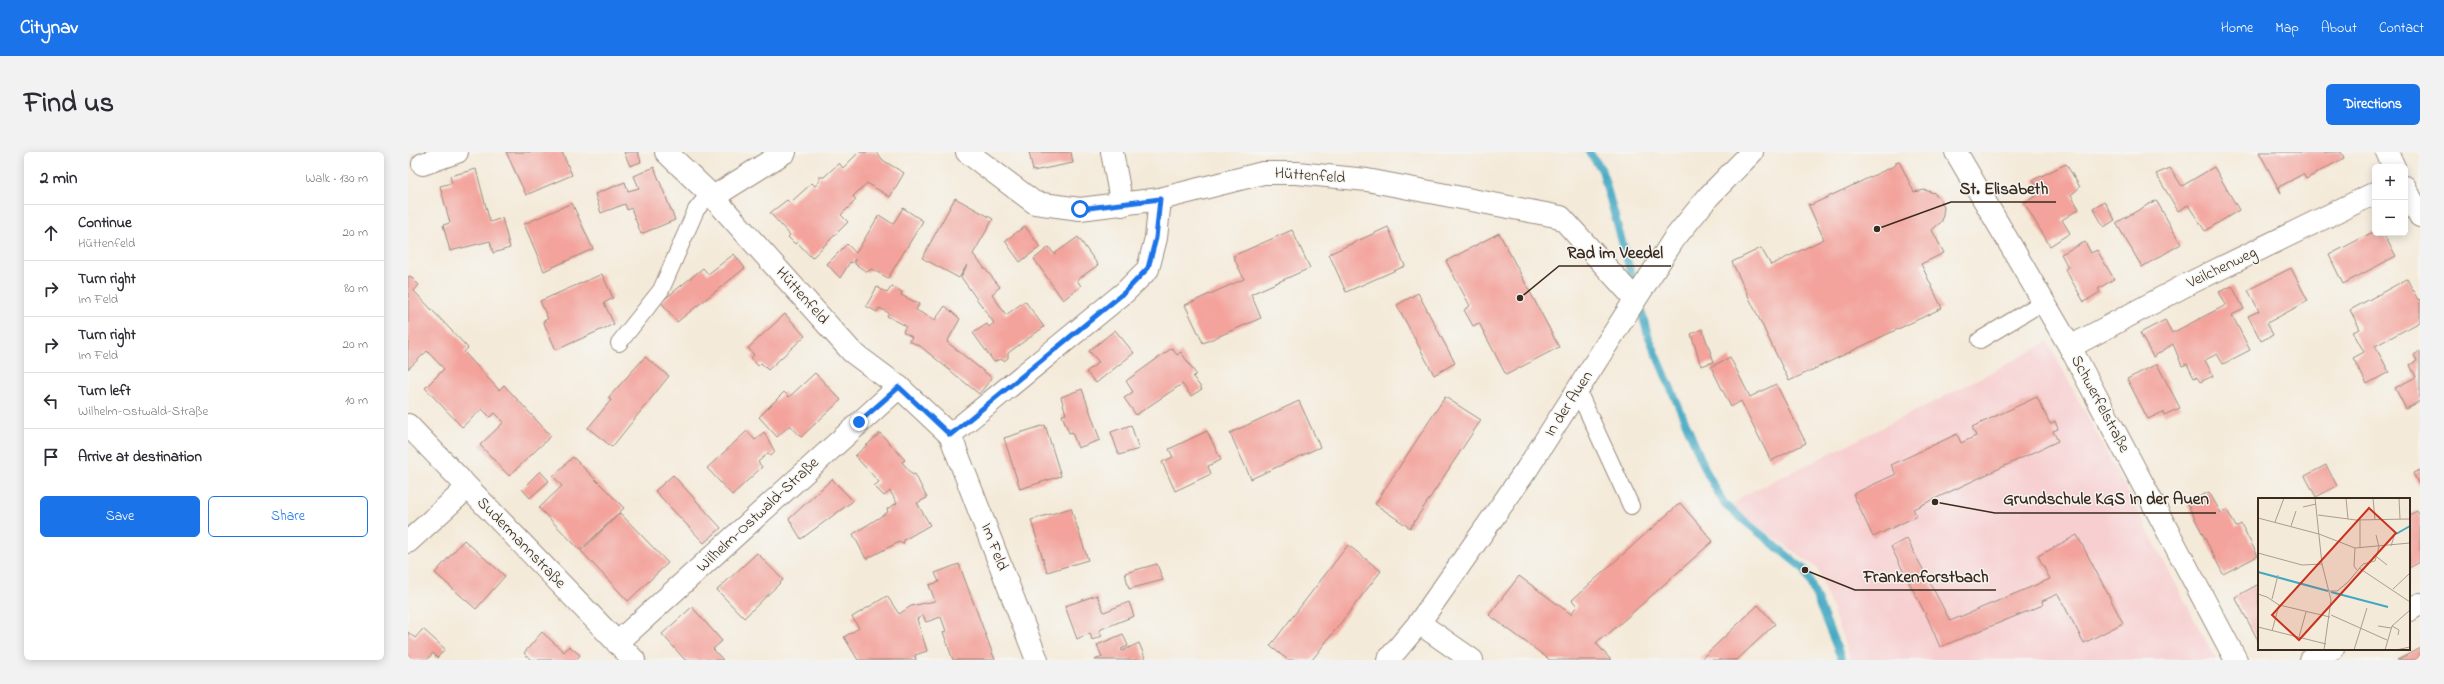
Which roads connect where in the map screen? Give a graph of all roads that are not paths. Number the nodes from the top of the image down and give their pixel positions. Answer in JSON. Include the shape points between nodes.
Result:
{"nodes":[{"id":1,"x":457,"y":152,"type":"edge"},
{"id":2,"x":666,"y":152,"type":"edge"},
{"id":3,"x":785,"y":152,"type":"edge"},
{"id":4,"x":967,"y":152,"type":"edge"},
{"id":5,"x":1112,"y":152,"type":"edge"},
{"id":6,"x":1752,"y":152,"type":"edge"},
{"id":7,"x":1956,"y":152,"type":"edge"},
{"id":8,"x":2386,"y":152,"type":"edge"},
{"id":9,"x":422,"y":164,"type":"dead end"},
{"id":10,"x":2392,"y":164,"type":"edge"},
{"id":11,"x":2408,"y":193,"type":"edge"},
{"id":12,"x":711,"y":195,"type":"junction"},
{"id":13,"x":2372,"y":195,"type":"edge"},
{"id":14,"x":1160,"y":199,"type":"junction"},
{"id":15,"x":1122,"y":205,"type":"junction"},
{"id":16,"x":2420,"y":216,"type":"edge"},
{"id":17,"x":1635,"y":290,"type":"junction"},
{"id":18,"x":2043,"y":302,"type":"junction"},
{"id":19,"x":1980,"y":340,"type":"dead end"},
{"id":20,"x":619,"y":343,"type":"dead end"},
{"id":21,"x":2070,"y":347,"type":"junction"},
{"id":22,"x":899,"y":387,"type":"junction"},
{"id":23,"x":1578,"y":391,"type":"junction"},
{"id":24,"x":408,"y":425,"type":"edge"},
{"id":25,"x":950,"y":435,"type":"junction"},
{"id":26,"x":467,"y":488,"type":"junction"},
{"id":27,"x":1631,"y":506,"type":"dead end"},
{"id":28,"x":408,"y":542,"type":"edge"},
{"id":29,"x":2420,"y":604,"type":"edge"},
{"id":30,"x":2410,"y":609,"type":"edge"},
{"id":31,"x":1419,"y":623,"type":"junction"},
{"id":32,"x":617,"y":642,"type":"junction"},
{"id":33,"x":2331,"y":650,"type":"edge"},
{"id":34,"x":634,"y":660,"type":"edge"},
{"id":35,"x":1037,"y":660,"type":"edge"},
{"id":36,"x":1388,"y":660,"type":"edge"},
{"id":37,"x":1472,"y":660,"type":"edge"},
{"id":38,"x":2236,"y":660,"type":"edge"},
{"id":39,"x":2311,"y":660,"type":"edge"}],
"edges":[{"from":1,"to":9,"type":"street"},
{"from":2,"to":12,"type":"street","name":"Hüttenfeld"},
{"from":3,"to":12,"type":"street"},
{"from":4,"to":15,"type":"street","name":"Hüttenfeld","via":[[1035,203],[1080,209]]},
{"from":5,"to":15,"type":"street"},
{"from":6,"to":17,"type":"street","name":"In der Auen","via":[[1709,196]]},
{"from":7,"to":18,"type":"street","name":"Schwerfelstraße"},
{"from":8,"to":10,"type":"street"},
{"from":11,"to":16,"type":"street"},
{"from":12,"to":20,"type":"lane","via":[[696,210],[661,290]]},
{"from":12,"to":22,"type":"street","name":"Hüttenfeld","via":[[852,352]]},
{"from":13,"to":21,"type":"street","name":"Veilchenweg","via":[[2186,286]]},
{"from":14,"to":15,"type":"street","name":"Hüttenfeld"},
{"from":14,"to":17,"type":"street","name":"Hüttenfeld","via":[[1263,173],[1297,173],[1367,180],[1472,199],[1561,217]]},
{"from":14,"to":25,"type":"street","via":[[1156,238],[1148,268],[1125,292]]},
{"from":17,"to":23,"type":"street","name":"In der Auen","via":[[1623,317]]},
{"from":18,"to":19,"type":"lane"},
{"from":18,"to":21,"type":"street","name":"Schwerfelstraße"},
{"from":21,"to":38,"type":"street","name":"Schwerfelstraße"},
{"from":22,"to":25,"type":"street","name":"Im Feld"},
{"from":22,"to":32,"type":"street","name":"Wilhelm-Ostwald-Straße"},
{"from":23,"to":27,"type":"lane"},
{"from":23,"to":31,"type":"street","name":"In der Auen"},
{"from":24,"to":26,"type":"street","name":"Sudermannstraße"},
{"from":25,"to":35,"type":"street","name":"Im Feld"},
{"from":26,"to":28,"type":"street"},
{"from":26,"to":32,"type":"street","name":"Sudermannstraße"},
{"from":29,"to":30,"type":"street"},
{"from":31,"to":36,"type":"street","name":"In der Auen"},
{"from":31,"to":37,"type":"street"},
{"from":32,"to":34,"type":"street","name":"Sudermannstraße"},
{"from":33,"to":39,"type":"street"}]}
